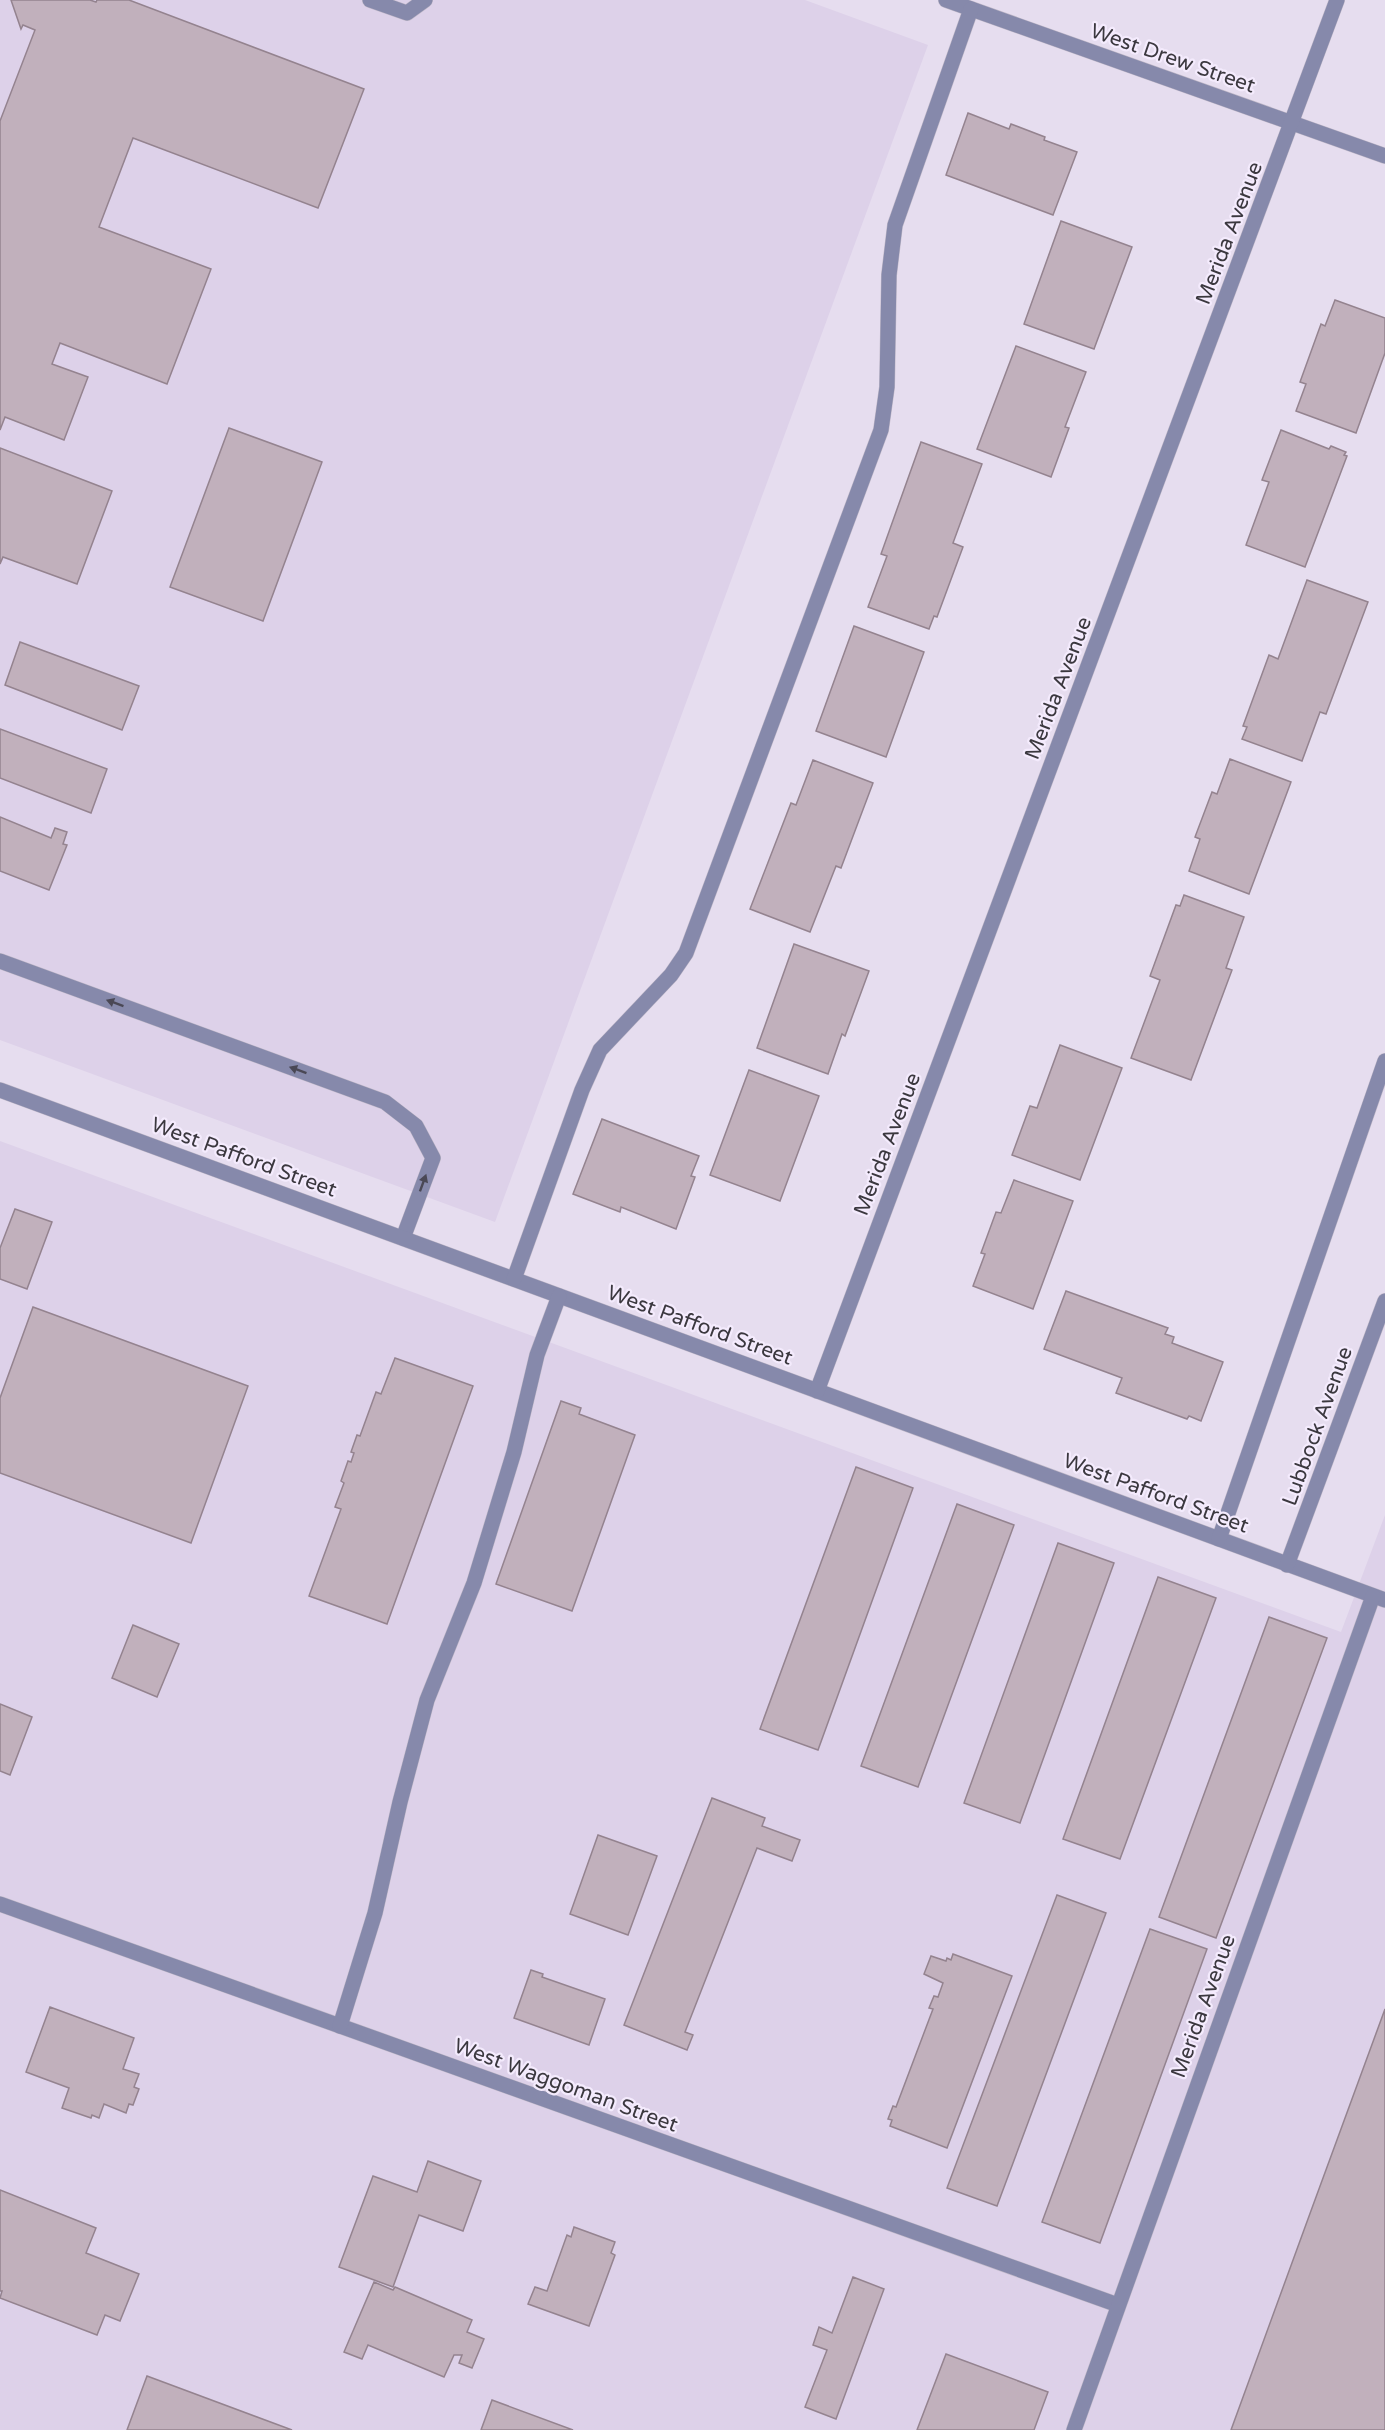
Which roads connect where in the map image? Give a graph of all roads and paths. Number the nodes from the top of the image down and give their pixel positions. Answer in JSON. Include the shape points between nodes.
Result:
{"nodes":[{"id":1,"x":370,"y":0,"type":"edge"},
{"id":2,"x":425,"y":0,"type":"edge"},
{"id":3,"x":946,"y":0,"type":"edge"},
{"id":4,"x":1337,"y":0,"type":"edge"},
{"id":5,"x":971,"y":9,"type":"junction"},
{"id":6,"x":1293,"y":122,"type":"junction"},
{"id":7,"x":1385,"y":156,"type":"edge"},
{"id":8,"x":0,"y":961,"type":"edge"},
{"id":9,"x":1385,"y":1061,"type":"edge"},
{"id":10,"x":0,"y":1090,"type":"edge"},
{"id":11,"x":403,"y":1238,"type":"junction"},
{"id":12,"x":513,"y":1279,"type":"junction"},
{"id":13,"x":559,"y":1296,"type":"junction"},
{"id":14,"x":1385,"y":1301,"type":"edge"},
{"id":15,"x":817,"y":1391,"type":"junction"},
{"id":16,"x":1219,"y":1539,"type":"junction"},
{"id":17,"x":1287,"y":1565,"type":"junction"},
{"id":18,"x":1379,"y":1598,"type":"edge"},
{"id":19,"x":0,"y":1904,"type":"edge"},
{"id":20,"x":340,"y":2026,"type":"junction"},
{"id":21,"x":1118,"y":2305,"type":"junction"},
{"id":22,"x":1074,"y":2430,"type":"edge"}],
"edges":[{"from":1,"to":2,"type":"street","via":[[407,13]]},
{"from":3,"to":5,"type":"street","name":"West Drew Street"},
{"from":4,"to":6,"type":"street","name":"Merida Avenue"},
{"from":5,"to":6,"type":"street","name":"West Drew Street"},
{"from":5,"to":12,"type":"street","via":[[895,225],[889,275],[887,387],[881,430],[686,953],[671,975],[600,1050]]},
{"from":6,"to":7,"type":"street","name":"West Drew Street"},
{"from":6,"to":15,"type":"street","name":"Merida Avenue"},
{"from":11,"to":8,"type":"street","one_way":true,"via":[[433,1158],[416,1126],[385,1102]]},
{"from":9,"to":16,"type":"street"},
{"from":10,"to":11,"type":"street","name":"West Pafford Street"},
{"from":11,"to":12,"type":"street","name":"West Pafford Street"},
{"from":12,"to":13,"type":"street","name":"West Pafford Street"},
{"from":13,"to":15,"type":"street","name":"West Pafford Street"},
{"from":13,"to":20,"type":"street","via":[[537,1355],[514,1452],[474,1583],[427,1700],[375,1913]]},
{"from":14,"to":17,"type":"street","name":"Lubbock Avenue"},
{"from":15,"to":16,"type":"street","name":"West Pafford Street"},
{"from":16,"to":17,"type":"street","name":"West Pafford Street"},
{"from":17,"to":18,"type":"street","name":"West Pafford Street"},
{"from":18,"to":21,"type":"street","name":"Merida Avenue"},
{"from":19,"to":20,"type":"street","name":"West Waggoman Street"},
{"from":20,"to":21,"type":"street","name":"West Waggoman Street"},
{"from":21,"to":22,"type":"street","name":"Merida Avenue"}]}
